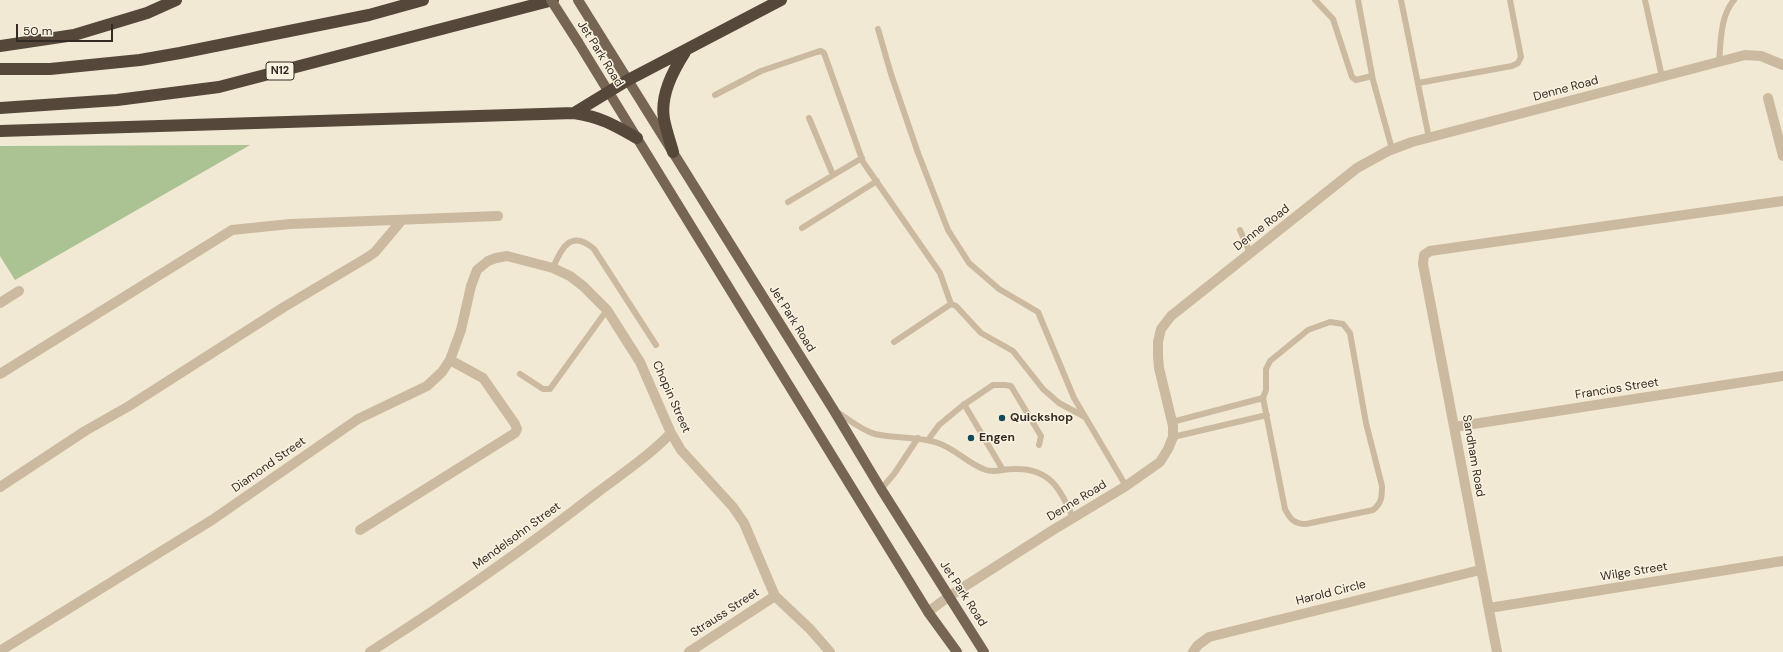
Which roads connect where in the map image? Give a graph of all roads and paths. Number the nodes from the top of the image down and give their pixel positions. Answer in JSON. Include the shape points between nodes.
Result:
{"nodes":[{"id":1,"x":176,"y":0,"type":"edge"},
{"id":2,"x":423,"y":0,"type":"edge"},
{"id":3,"x":552,"y":0,"type":"edge"},
{"id":4,"x":578,"y":0,"type":"edge"},
{"id":5,"x":781,"y":0,"type":"edge"},
{"id":6,"x":1315,"y":0,"type":"edge"},
{"id":7,"x":1358,"y":0,"type":"edge"},
{"id":8,"x":1401,"y":0,"type":"edge"},
{"id":9,"x":1510,"y":0,"type":"edge"},
{"id":10,"x":1645,"y":0,"type":"edge"},
{"id":11,"x":1734,"y":0,"type":"edge"},
{"id":12,"x":878,"y":30,"type":"dead end"},
{"id":13,"x":0,"y":46,"type":"edge"},
{"id":14,"x":686,"y":51,"type":"junction"},
{"id":15,"x":1719,"y":62,"type":"junction"},
{"id":16,"x":1783,"y":65,"type":"edge"},
{"id":17,"x":0,"y":69,"type":"edge"},
{"id":18,"x":1372,"y":76,"type":"junction"},
{"id":19,"x":1662,"y":77,"type":"junction"},
{"id":20,"x":628,"y":80,"type":"junction"},
{"id":21,"x":1418,"y":83,"type":"junction"},
{"id":22,"x":609,"y":93,"type":"junction"},
{"id":23,"x":715,"y":95,"type":"dead end"},
{"id":24,"x":1768,"y":98,"type":"dead end"},
{"id":25,"x":0,"y":108,"type":"edge"},
{"id":26,"x":574,"y":113,"type":"junction"},
{"id":27,"x":809,"y":118,"type":"dead end"},
{"id":28,"x":0,"y":131,"type":"edge"},
{"id":29,"x":637,"y":138,"type":"junction"},
{"id":30,"x":1429,"y":138,"type":"junction"},
{"id":31,"x":1392,"y":149,"type":"junction"},
{"id":32,"x":673,"y":152,"type":"junction"},
{"id":33,"x":1783,"y":156,"type":"edge"},
{"id":34,"x":862,"y":158,"type":"junction"},
{"id":35,"x":834,"y":175,"type":"junction"},
{"id":36,"x":877,"y":181,"type":"junction"},
{"id":37,"x":1783,"y":201,"type":"edge"},
{"id":38,"x":788,"y":202,"type":"dead end"},
{"id":39,"x":498,"y":216,"type":"dead end"},
{"id":40,"x":402,"y":220,"type":"junction"},
{"id":41,"x":802,"y":228,"type":"dead end"},
{"id":42,"x":1240,"y":230,"type":"dead end"},
{"id":43,"x":1250,"y":253,"type":"junction"},
{"id":44,"x":496,"y":258,"type":"joint"},
{"id":45,"x":552,"y":268,"type":"junction"},
{"id":46,"x":19,"y":291,"type":"dead end"},
{"id":47,"x":0,"y":303,"type":"edge"},
{"id":48,"x":951,"y":304,"type":"junction"},
{"id":49,"x":607,"y":310,"type":"junction"},
{"id":50,"x":894,"y":342,"type":"dead end"},
{"id":51,"x":656,"y":345,"type":"dead end"},
{"id":52,"x":450,"y":360,"type":"junction"},
{"id":53,"x":0,"y":374,"type":"edge"},
{"id":54,"x":520,"y":374,"type":"dead end"},
{"id":55,"x":1783,"y":376,"type":"edge"},
{"id":56,"x":1263,"y":398,"type":"junction"},
{"id":57,"x":964,"y":404,"type":"junction"},
{"id":58,"x":833,"y":409,"type":"junction"},
{"id":59,"x":1267,"y":415,"type":"junction"},
{"id":60,"x":1086,"y":418,"type":"junction"},
{"id":61,"x":1172,"y":422,"type":"junction"},
{"id":62,"x":1454,"y":427,"type":"junction"},
{"id":63,"x":671,"y":432,"type":"junction"},
{"id":64,"x":1173,"y":437,"type":"junction"},
{"id":65,"x":918,"y":438,"type":"junction"},
{"id":66,"x":928,"y":440,"type":"junction"},
{"id":67,"x":1039,"y":445,"type":"dead end"},
{"id":68,"x":1003,"y":470,"type":"junction"},
{"id":69,"x":1126,"y":486,"type":"junction"},
{"id":70,"x":0,"y":487,"type":"edge"},
{"id":71,"x":881,"y":489,"type":"junction"},
{"id":72,"x":1073,"y":518,"type":"junction"},
{"id":73,"x":360,"y":530,"type":"dead end"},
{"id":74,"x":1783,"y":561,"type":"edge"},
{"id":75,"x":1480,"y":570,"type":"junction"},
{"id":76,"x":775,"y":596,"type":"junction"},
{"id":77,"x":948,"y":597,"type":"junction"},
{"id":78,"x":1488,"y":608,"type":"junction"},
{"id":79,"x":928,"y":612,"type":"junction"},
{"id":80,"x":0,"y":651,"type":"edge"},
{"id":81,"x":370,"y":652,"type":"edge"},
{"id":82,"x":689,"y":652,"type":"edge"},
{"id":83,"x":830,"y":652,"type":"edge"},
{"id":84,"x":957,"y":652,"type":"edge"},
{"id":85,"x":984,"y":652,"type":"edge"},
{"id":86,"x":1193,"y":652,"type":"edge"},
{"id":87,"x":1497,"y":652,"type":"edge"}],
"edges":[{"from":1,"to":13,"type":"highway","via":[[148,13],[74,36]]},
{"from":2,"to":17,"type":"highway","via":[[369,15],[140,60],[50,69]]},
{"from":3,"to":22,"type":"main road","name":"Jet Park Road","bridge":true},
{"from":3,"to":25,"type":"highway","number":"N12","via":[[219,87],[117,100]]},
{"from":4,"to":20,"type":"main road","name":"Jet Park Road"},
{"from":5,"to":14,"type":"highway"},
{"from":6,"to":18,"type":"lane","via":[[1333,19],[1352,77],[1356,80]]},
{"from":7,"to":18,"type":"lane"},
{"from":8,"to":21,"type":"lane"},
{"from":9,"to":21,"type":"lane","via":[[1521,57],[1518,63]]},
{"from":10,"to":19,"type":"lane"},
{"from":11,"to":15,"type":"lane","via":[[1726,11]]},
{"from":12,"to":60,"type":"lane","via":[[918,153],[948,230],[969,263],[999,289],[1038,312],[1063,375]]},
{"from":14,"to":20,"type":"highway"},
{"from":14,"to":32,"type":"highway","via":[[672,75],[666,93],[664,118]]},
{"from":15,"to":16,"type":"street","name":"Denne Road","via":[[1745,55],[1760,56]]},
{"from":15,"to":19,"type":"street","name":"Denne Road"},
{"from":18,"to":31,"type":"lane"},
{"from":19,"to":30,"type":"street","name":"Denne Road"},
{"from":20,"to":22,"type":"highway"},
{"from":20,"to":32,"type":"main road","name":"Jet Park Road"},
{"from":21,"to":30,"type":"lane"},
{"from":22,"to":26,"type":"highway"},
{"from":22,"to":29,"type":"main road","name":"Jet Park Road"},
{"from":23,"to":34,"type":"lane","via":[[761,71],[821,51]]},
{"from":24,"to":33,"type":"street"},
{"from":26,"to":28,"type":"highway"},
{"from":26,"to":29,"type":"highway","via":[[606,120]]},
{"from":27,"to":35,"type":"lane"},
{"from":29,"to":79,"type":"main road","name":"Jet Park Road"},
{"from":30,"to":31,"type":"street","name":"Denne Road"},
{"from":31,"to":43,"type":"street","name":"Denne Road","via":[[1357,168]]},
{"from":32,"to":58,"type":"main road","name":"Jet Park Road"},
{"from":34,"to":35,"type":"lane"},
{"from":34,"to":36,"type":"lane"},
{"from":35,"to":38,"type":"lane"},
{"from":36,"to":41,"type":"lane"},
{"from":36,"to":48,"type":"lane","via":[[940,273]]},
{"from":37,"to":62,"type":"street","name":"Sandham Road","via":[[1430,251],[1424,255],[1423,264]]},
{"from":39,"to":40,"type":"street"},
{"from":40,"to":53,"type":"street","via":[[290,224],[232,230]]},
{"from":40,"to":70,"type":"street","via":[[376,252],[85,431]]},
{"from":42,"to":43,"type":"lane"},
{"from":43,"to":61,"type":"street","name":"Denne Road","via":[[1171,316],[1161,329],[1158,342],[1159,368]]},
{"from":44,"to":45,"type":"street","name":"Chopin Street","via":[[507,256]]},
{"from":44,"to":52,"type":"street","name":"Diamond Street","via":[[477,270]]},
{"from":45,"to":49,"type":"street","name":"Chopin Street","via":[[570,276]]},
{"from":45,"to":51,"type":"lane","via":[[566,243],[587,243],[594,249]]},
{"from":46,"to":47,"type":"street"},
{"from":48,"to":50,"type":"lane"},
{"from":48,"to":60,"type":"lane","via":[[956,306],[981,333],[1013,351],[1043,389],[1059,403]]},
{"from":49,"to":54,"type":"lane","via":[[550,389],[543,389]]},
{"from":49,"to":63,"type":"street","name":"Chopin Street","via":[[640,362]]},
{"from":52,"to":73,"type":"street","via":[[483,378],[515,424],[515,433]]},
{"from":52,"to":80,"type":"street","name":"Diamond Street","via":[[427,386],[358,419],[212,520]]},
{"from":55,"to":62,"type":"street","name":"Francios Street"},
{"from":56,"to":59,"type":"lane"},
{"from":56,"to":59,"type":"lane","via":[[1266,390],[1266,369],[1270,361],[1308,330],[1330,322],[1343,324],[1350,333],[1366,423],[1382,486],[1380,503],[1373,510],[1366,512],[1306,524],[1293,522],[1285,509]]},
{"from":56,"to":61,"type":"lane"},
{"from":57,"to":66,"type":"lane","via":[[939,425]]},
{"from":57,"to":67,"type":"lane","via":[[993,385],[1011,386],[1042,436]]},
{"from":57,"to":68,"type":"lane"},
{"from":58,"to":65,"type":"lane","via":[[874,433],[890,437]]},
{"from":58,"to":71,"type":"main road","name":"Jet Park Road"},
{"from":59,"to":64,"type":"lane"},
{"from":60,"to":69,"type":"lane"},
{"from":61,"to":64,"type":"street","name":"Denne Road"},
{"from":62,"to":75,"type":"street","name":"Sandham Road"},
{"from":63,"to":76,"type":"street","name":"Chopin Street","via":[[681,450],[738,514],[757,551]]},
{"from":63,"to":81,"type":"street","name":"Mendelsohn Street","via":[[640,462],[566,517],[441,607]]},
{"from":64,"to":69,"type":"street","name":"Denne Road","via":[[1160,462]]},
{"from":65,"to":66,"type":"lane"},
{"from":65,"to":71,"type":"lane"},
{"from":66,"to":68,"type":"lane","via":[[947,447],[982,468]]},
{"from":68,"to":72,"type":"lane","via":[[1023,468],[1052,480],[1063,494]]},
{"from":69,"to":72,"type":"street","name":"Denne Road"},
{"from":71,"to":77,"type":"main road","name":"Jet Park Road"},
{"from":72,"to":77,"type":"street","name":"Denne Road"},
{"from":74,"to":78,"type":"street","name":"Wilge Street"},
{"from":75,"to":78,"type":"street","name":"Sandham Road"},
{"from":75,"to":86,"type":"street","name":"Harold Circle","via":[[1209,637]]},
{"from":76,"to":82,"type":"street","name":"Strauss Street"},
{"from":76,"to":83,"type":"street","name":"Chopin Street"},
{"from":77,"to":79,"type":"street","name":"Denne Road"},
{"from":77,"to":85,"type":"main road","name":"Jet Park Road"},
{"from":78,"to":87,"type":"street","name":"Sandham Road"},
{"from":79,"to":84,"type":"main road","name":"Jet Park Road"}]}
